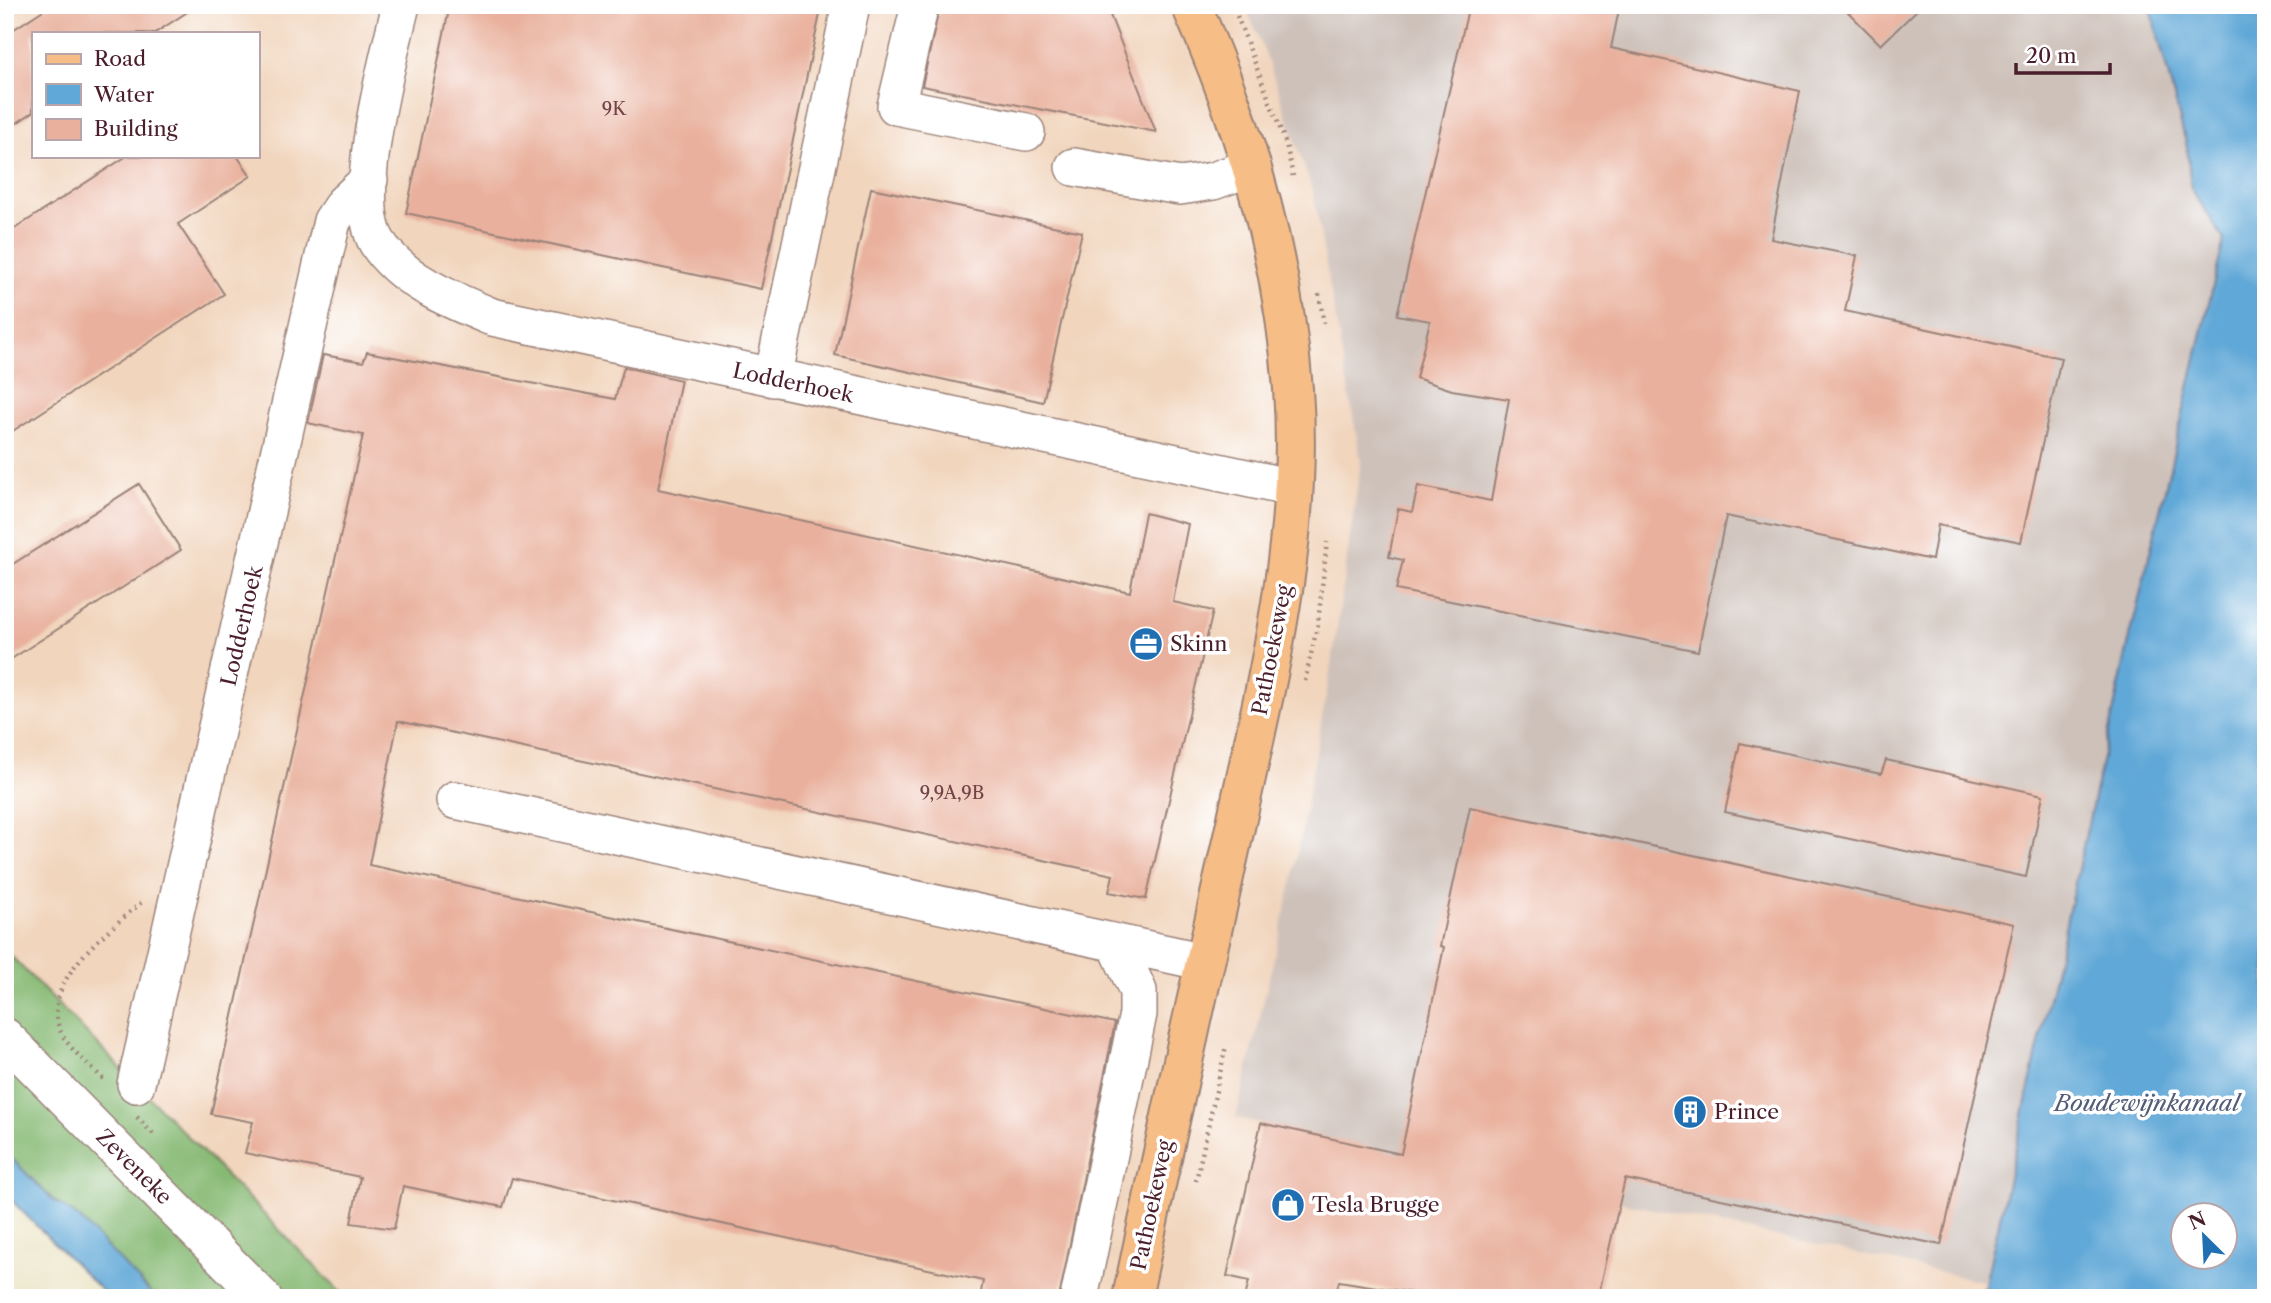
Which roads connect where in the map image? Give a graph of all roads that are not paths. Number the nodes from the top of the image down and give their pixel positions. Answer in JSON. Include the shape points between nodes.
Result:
{"nodes":[{"id":1,"x":401,"y":5,"type":"edge"},
{"id":2,"x":851,"y":5,"type":"edge"},
{"id":3,"x":920,"y":5,"type":"edge"},
{"id":4,"x":1191,"y":5,"type":"edge"},
{"id":5,"x":1026,"y":132,"type":"dead end"},
{"id":6,"x":1074,"y":167,"type":"dead end"},
{"id":7,"x":1252,"y":167,"type":"junction"},
{"id":8,"x":369,"y":180,"type":"junction"},
{"id":9,"x":773,"y":378,"type":"junction"},
{"id":10,"x":1293,"y":488,"type":"junction"},
{"id":11,"x":454,"y":800,"type":"dead end"},
{"id":12,"x":1116,"y":943,"type":"junction"},
{"id":13,"x":1205,"y":962,"type":"junction"},
{"id":14,"x":5,"y":1037,"type":"edge"},
{"id":15,"x":136,"y":1084,"type":"dead end"},
{"id":16,"x":263,"y":1298,"type":"edge"},
{"id":17,"x":1079,"y":1298,"type":"edge"},
{"id":18,"x":1132,"y":1298,"type":"edge"}],
"edges":[{"from":1,"to":8,"type":"street","name":"Lodderhoek","via":[[376,111]]},
{"from":2,"to":9,"type":"street"},
{"from":3,"to":5,"type":"street","via":[[896,106]]},
{"from":4,"to":7,"type":"main road","name":"Pathoekeweg","via":[[1218,66]]},
{"from":6,"to":7,"type":"street","via":[[1180,186],[1213,181]]},
{"from":7,"to":10,"type":"main road","name":"Pathoekeweg","via":[[1284,313],[1293,391]]},
{"from":8,"to":9,"type":"street","name":"Lodderhoek","via":[[375,240],[400,267],[460,304],[492,317]]},
{"from":8,"to":15,"type":"street","name":"Lodderhoek","via":[[332,221]]},
{"from":9,"to":10,"type":"street","name":"Lodderhoek"},
{"from":10,"to":13,"type":"main road","name":"Pathoekeweg","via":[[1281,617]]},
{"from":11,"to":12,"type":"street"},
{"from":12,"to":13,"type":"street"},
{"from":12,"to":17,"type":"street","via":[[1138,991],[1138,1014]]},
{"from":13,"to":18,"type":"main road","name":"Pathoekeweg"},
{"from":14,"to":16,"type":"street","name":"Zeveneke"}]}
